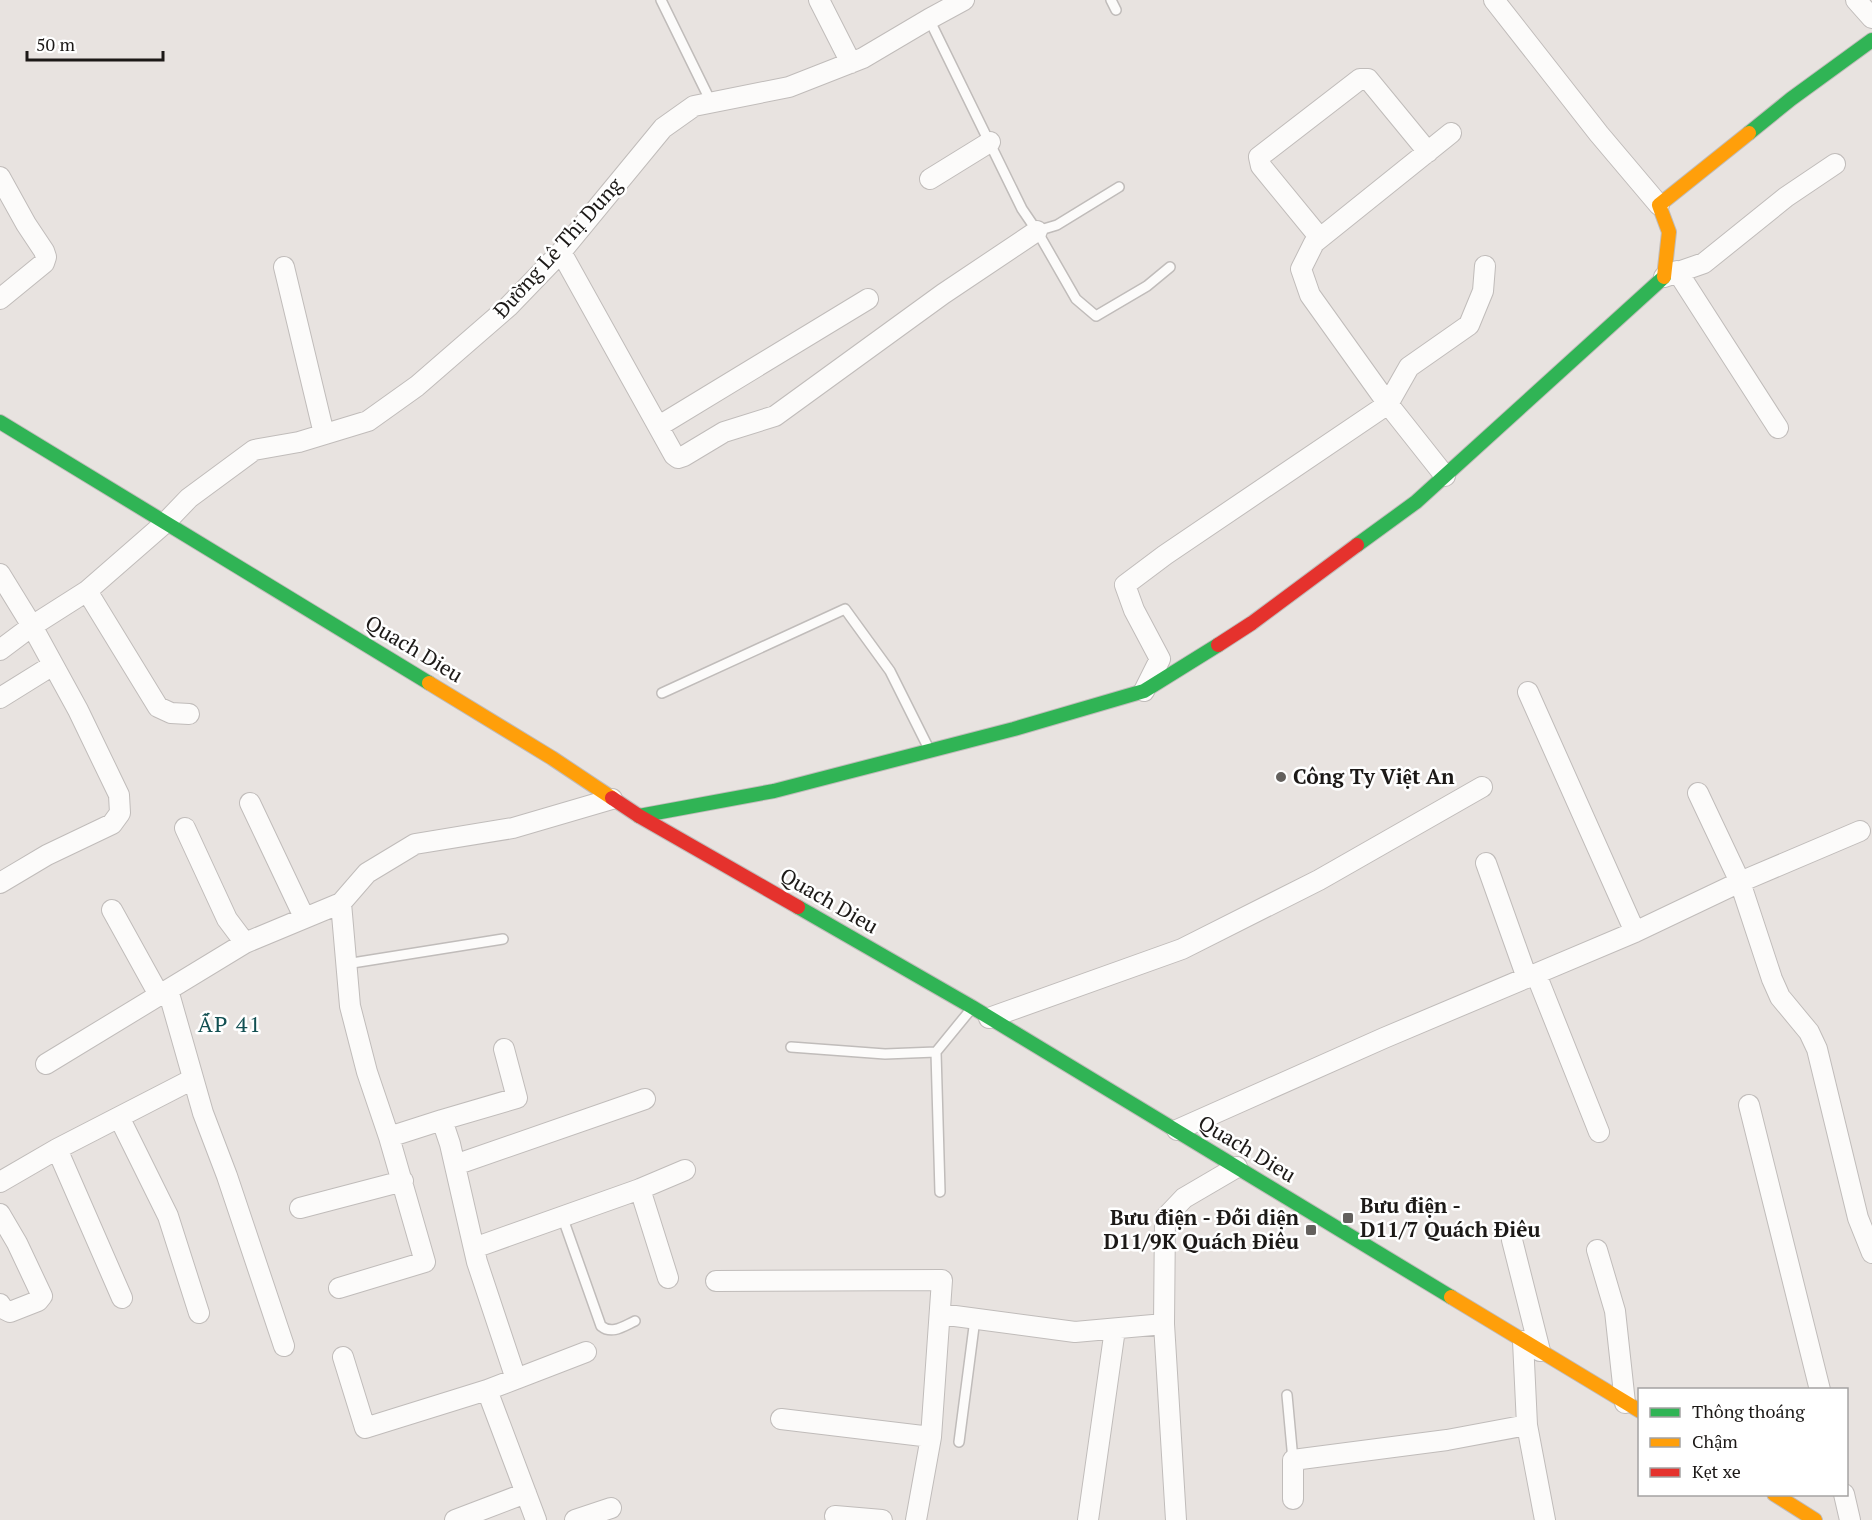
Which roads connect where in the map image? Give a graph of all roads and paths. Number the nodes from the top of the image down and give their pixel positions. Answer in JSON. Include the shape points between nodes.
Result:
{"nodes":[{"id":1,"x":661,"y":0,"type":"edge"},
{"id":2,"x":819,"y":0,"type":"edge"},
{"id":3,"x":964,"y":0,"type":"edge"},
{"id":4,"x":1111,"y":0,"type":"edge"},
{"id":5,"x":1494,"y":0,"type":"edge"},
{"id":6,"x":1856,"y":0,"type":"edge"},
{"id":7,"x":1116,"y":10,"type":"dead end"},
{"id":8,"x":1872,"y":18,"type":"edge"},
{"id":9,"x":929,"y":19,"type":"junction"},
{"id":10,"x":1872,"y":40,"type":"edge"},
{"id":11,"x":851,"y":63,"type":"junction"},
{"id":12,"x":711,"y":102,"type":"junction"},
{"id":13,"x":1451,"y":133,"type":"dead end"},
{"id":14,"x":990,"y":142,"type":"junction"},
{"id":15,"x":1428,"y":152,"type":"junction"},
{"id":16,"x":1835,"y":164,"type":"dead end"},
{"id":17,"x":0,"y":177,"type":"edge"},
{"id":18,"x":930,"y":179,"type":"dead end"},
{"id":19,"x":1119,"y":187,"type":"dead end"},
{"id":20,"x":1659,"y":205,"type":"junction"},
{"id":21,"x":1037,"y":231,"type":"junction"},
{"id":22,"x":1320,"y":238,"type":"junction"},
{"id":23,"x":561,"y":252,"type":"junction"},
{"id":24,"x":1485,"y":266,"type":"dead end"},
{"id":25,"x":284,"y":267,"type":"dead end"},
{"id":26,"x":1170,"y":267,"type":"dead end"},
{"id":27,"x":1670,"y":274,"type":"junction"},
{"id":28,"x":0,"y":299,"type":"edge"},
{"id":29,"x":868,"y":299,"type":"dead end"},
{"id":30,"x":1388,"y":404,"type":"junction"},
{"id":31,"x":0,"y":422,"type":"edge"},
{"id":32,"x":659,"y":426,"type":"junction"},
{"id":33,"x":1778,"y":428,"type":"dead end"},
{"id":34,"x":324,"y":434,"type":"junction"},
{"id":35,"x":1445,"y":476,"type":"junction"},
{"id":36,"x":165,"y":523,"type":"junction"},
{"id":37,"x":0,"y":574,"type":"edge"},
{"id":38,"x":87,"y":591,"type":"junction"},
{"id":39,"x":32,"y":626,"type":"junction"},
{"id":40,"x":0,"y":650,"type":"edge"},
{"id":41,"x":53,"y":665,"type":"junction"},
{"id":42,"x":1144,"y":691,"type":"junction"},
{"id":43,"x":1528,"y":692,"type":"dead end"},
{"id":44,"x":662,"y":693,"type":"dead end"},
{"id":45,"x":0,"y":698,"type":"edge"},
{"id":46,"x":189,"y":714,"type":"dead end"},
{"id":47,"x":930,"y":751,"type":"junction"},
{"id":48,"x":1482,"y":787,"type":"dead end"},
{"id":49,"x":1698,"y":793,"type":"dead end"},
{"id":50,"x":612,"y":799,"type":"junction"},
{"id":51,"x":250,"y":803,"type":"dead end"},
{"id":52,"x":639,"y":816,"type":"junction"},
{"id":53,"x":185,"y":828,"type":"dead end"},
{"id":54,"x":1860,"y":831,"type":"dead end"},
{"id":55,"x":1486,"y":863,"type":"dead end"},
{"id":56,"x":1740,"y":882,"type":"junction"},
{"id":57,"x":0,"y":883,"type":"edge"},
{"id":58,"x":340,"y":903,"type":"junction"},
{"id":59,"x":112,"y":910,"type":"dead end"},
{"id":60,"x":304,"y":917,"type":"junction"},
{"id":61,"x":1635,"y":932,"type":"junction"},
{"id":62,"x":503,"y":939,"type":"dead end"},
{"id":63,"x":245,"y":943,"type":"junction"},
{"id":64,"x":346,"y":964,"type":"junction"},
{"id":65,"x":1531,"y":976,"type":"junction"},
{"id":66,"x":164,"y":992,"type":"junction"},
{"id":67,"x":981,"y":1012,"type":"junction"},
{"id":68,"x":791,"y":1047,"type":"dead end"},
{"id":69,"x":504,"y":1049,"type":"dead end"},
{"id":70,"x":936,"y":1052,"type":"junction"},
{"id":71,"x":46,"y":1064,"type":"dead end"},
{"id":72,"x":193,"y":1080,"type":"junction"},
{"id":73,"x":645,"y":1099,"type":"dead end"},
{"id":74,"x":1749,"y":1105,"type":"dead end"},
{"id":75,"x":119,"y":1117,"type":"junction"},
{"id":76,"x":442,"y":1120,"type":"junction"},
{"id":77,"x":1177,"y":1130,"type":"junction"},
{"id":78,"x":1599,"y":1132,"type":"dead end"},
{"id":79,"x":389,"y":1137,"type":"junction"},
{"id":80,"x":57,"y":1149,"type":"junction"},
{"id":81,"x":455,"y":1165,"type":"junction"},
{"id":82,"x":1237,"y":1167,"type":"junction"},
{"id":83,"x":685,"y":1170,"type":"dead end"},
{"id":84,"x":403,"y":1181,"type":"junction"},
{"id":85,"x":0,"y":1182,"type":"edge"},
{"id":86,"x":640,"y":1189,"type":"junction"},
{"id":87,"x":940,"y":1192,"type":"dead end"},
{"id":88,"x":300,"y":1208,"type":"dead end"},
{"id":89,"x":0,"y":1214,"type":"edge"},
{"id":90,"x":562,"y":1216,"type":"junction"},
{"id":91,"x":1512,"y":1240,"type":"dead end"},
{"id":92,"x":474,"y":1248,"type":"junction"},
{"id":93,"x":1597,"y":1250,"type":"dead end"},
{"id":94,"x":1872,"y":1253,"type":"edge"},
{"id":95,"x":668,"y":1278,"type":"dead end"},
{"id":96,"x":716,"y":1281,"type":"dead end"},
{"id":97,"x":339,"y":1288,"type":"dead end"},
{"id":98,"x":122,"y":1299,"type":"dead end"},
{"id":99,"x":0,"y":1304,"type":"edge"},
{"id":100,"x":200,"y":1313,"type":"dead end"},
{"id":101,"x":940,"y":1314,"type":"junction"},
{"id":102,"x":975,"y":1318,"type":"junction"},
{"id":103,"x":634,"y":1321,"type":"dead end"},
{"id":104,"x":1164,"y":1324,"type":"junction"},
{"id":105,"x":1115,"y":1329,"type":"junction"},
{"id":106,"x":284,"y":1346,"type":"dead end"},
{"id":107,"x":1532,"y":1346,"type":"junction"},
{"id":108,"x":586,"y":1353,"type":"dead end"},
{"id":109,"x":343,"y":1357,"type":"dead end"},
{"id":110,"x":516,"y":1379,"type":"junction"},
{"id":111,"x":1820,"y":1388,"type":"edge"},
{"id":112,"x":486,"y":1390,"type":"junction"},
{"id":113,"x":1287,"y":1395,"type":"dead end"},
{"id":114,"x":1632,"y":1407,"type":"edge"},
{"id":115,"x":781,"y":1419,"type":"dead end"},
{"id":116,"x":1527,"y":1425,"type":"junction"},
{"id":117,"x":931,"y":1437,"type":"junction"},
{"id":118,"x":959,"y":1442,"type":"dead end"},
{"id":119,"x":1293,"y":1460,"type":"junction"},
{"id":120,"x":526,"y":1493,"type":"junction"},
{"id":121,"x":1777,"y":1496,"type":"edge"},
{"id":122,"x":1844,"y":1496,"type":"edge"},
{"id":123,"x":1293,"y":1499,"type":"dead end"},
{"id":124,"x":611,"y":1508,"type":"dead end"},
{"id":125,"x":835,"y":1515,"type":"dead end"},
{"id":126,"x":455,"y":1520,"type":"edge"},
{"id":127,"x":536,"y":1520,"type":"edge"},
{"id":128,"x":575,"y":1520,"type":"edge"},
{"id":129,"x":882,"y":1520,"type":"edge"},
{"id":130,"x":916,"y":1520,"type":"edge"},
{"id":131,"x":1088,"y":1520,"type":"edge"},
{"id":132,"x":1176,"y":1520,"type":"edge"},
{"id":133,"x":1545,"y":1520,"type":"edge"},
{"id":134,"x":1815,"y":1520,"type":"edge"},
{"id":135,"x":1850,"y":1520,"type":"edge"}],
"edges":[{"from":1,"to":12,"type":"lane"},
{"from":2,"to":11,"type":"street"},
{"from":3,"to":9,"type":"street","name":"Đường Lê Thị Dung"},
{"from":4,"to":7,"type":"lane"},
{"from":5,"to":20,"type":"street"},
{"from":6,"to":8,"type":"street"},
{"from":9,"to":11,"type":"street","name":"Đường Lê Thị Dung"},
{"from":9,"to":14,"type":"lane"},
{"from":10,"to":20,"type":"main road"},
{"from":11,"to":12,"type":"street","name":"Đường Lê Thị Dung","via":[[789,87]]},
{"from":12,"to":23,"type":"street","name":"Đường Lê Thị Dung","via":[[694,106],[663,128]]},
{"from":13,"to":15,"type":"street"},
{"from":14,"to":18,"type":"street"},
{"from":14,"to":21,"type":"lane"},
{"from":15,"to":22,"type":"street"},
{"from":15,"to":22,"type":"street","via":[[1368,79],[1360,79],[1259,157],[1261,166]]},
{"from":16,"to":27,"type":"street","via":[[1786,197],[1704,263]]},
{"from":17,"to":28,"type":"street","via":[[46,257],[44,263]]},
{"from":19,"to":21,"type":"lane","via":[[1057,225]]},
{"from":20,"to":27,"type":"main road","via":[[1669,232]]},
{"from":21,"to":26,"type":"lane","via":[[1076,299],[1096,316],[1140,291]]},
{"from":21,"to":32,"type":"street","via":[[775,416],[724,432],[678,458]]},
{"from":22,"to":30,"type":"street","via":[[1301,269],[1310,295]]},
{"from":23,"to":32,"type":"street"},
{"from":23,"to":34,"type":"street","name":"Đường Lê Thị Dung","via":[[508,307],[417,386],[368,421]]},
{"from":24,"to":30,"type":"street","via":[[1483,291],[1468,326],[1409,367]]},
{"from":25,"to":34,"type":"street"},
{"from":27,"to":33,"type":"street"},
{"from":27,"to":35,"type":"main road"},
{"from":29,"to":32,"type":"street"},
{"from":30,"to":35,"type":"street"},
{"from":30,"to":42,"type":"street","via":[[1125,585],[1160,659]]},
{"from":31,"to":36,"type":"main road","name":"Quach Dieu"},
{"from":34,"to":36,"type":"street","name":"Đường Lê Thị Dung","via":[[254,450],[189,498]]},
{"from":35,"to":42,"type":"main road","via":[[1416,502],[1252,623]]},
{"from":36,"to":38,"type":"street","name":"Đường Lê Thị Dung"},
{"from":36,"to":50,"type":"main road","name":"Quach Dieu","via":[[552,758]]},
{"from":37,"to":39,"type":"street"},
{"from":38,"to":39,"type":"street","name":"Đường Lê Thị Dung"},
{"from":38,"to":46,"type":"street","via":[[158,707]]},
{"from":39,"to":40,"type":"street","name":"Đường Lê Thị Dung"},
{"from":39,"to":41,"type":"street"},
{"from":41,"to":45,"type":"street"},
{"from":41,"to":57,"type":"street","via":[[119,795],[120,813],[112,824]]},
{"from":42,"to":47,"type":"main road"},
{"from":43,"to":61,"type":"street"},
{"from":44,"to":47,"type":"lane","via":[[845,609],[890,671]]},
{"from":47,"to":52,"type":"main road","via":[[774,791]]},
{"from":48,"to":67,"type":"street","via":[[1319,880],[1182,949]]},
{"from":49,"to":56,"type":"street"},
{"from":50,"to":52,"type":"main road","name":"Quach Dieu"},
{"from":50,"to":58,"type":"street","via":[[513,828],[415,844],[367,873]]},
{"from":51,"to":60,"type":"street"},
{"from":52,"to":67,"type":"main road","name":"Quach Dieu"},
{"from":53,"to":63,"type":"street","via":[[227,919]]},
{"from":54,"to":56,"type":"street"},
{"from":55,"to":65,"type":"street"},
{"from":56,"to":61,"type":"street"},
{"from":56,"to":94,"type":"street","via":[[1780,997],[1809,1032],[1817,1049],[1858,1218]]},
{"from":58,"to":60,"type":"street"},
{"from":58,"to":64,"type":"street"},
{"from":59,"to":66,"type":"street"},
{"from":60,"to":63,"type":"street"},
{"from":61,"to":65,"type":"street"},
{"from":62,"to":64,"type":"lane"},
{"from":63,"to":66,"type":"street"},
{"from":64,"to":79,"type":"street","via":[[350,1006]]},
{"from":65,"to":77,"type":"street"},
{"from":65,"to":78,"type":"street"},
{"from":66,"to":71,"type":"street"},
{"from":66,"to":72,"type":"street"},
{"from":67,"to":70,"type":"lane"},
{"from":67,"to":77,"type":"main road","name":"Quach Dieu"},
{"from":68,"to":70,"type":"lane","via":[[885,1054]]},
{"from":69,"to":76,"type":"street","via":[[517,1098]]},
{"from":70,"to":87,"type":"lane"},
{"from":72,"to":75,"type":"street"},
{"from":72,"to":106,"type":"street"},
{"from":73,"to":81,"type":"street"},
{"from":74,"to":111,"type":"street"},
{"from":75,"to":80,"type":"street"},
{"from":75,"to":100,"type":"street","via":[[168,1216]]},
{"from":76,"to":79,"type":"street"},
{"from":76,"to":81,"type":"street"},
{"from":77,"to":82,"type":"main road","name":"Quach Dieu"},
{"from":79,"to":84,"type":"street"},
{"from":80,"to":85,"type":"street"},
{"from":80,"to":98,"type":"street"},
{"from":81,"to":92,"type":"street"},
{"from":82,"to":104,"type":"street","via":[[1184,1198],[1165,1218]]},
{"from":82,"to":107,"type":"main road","name":"Quach Dieu"},
{"from":83,"to":86,"type":"street"},
{"from":84,"to":88,"type":"street"},
{"from":84,"to":97,"type":"street","via":[[425,1262]]},
{"from":86,"to":90,"type":"street"},
{"from":86,"to":95,"type":"street"},
{"from":89,"to":99,"type":"street","via":[[42,1296],[10,1312]]},
{"from":90,"to":92,"type":"street"},
{"from":90,"to":103,"type":"lane","via":[[602,1326],[612,1331]]},
{"from":91,"to":107,"type":"street"},
{"from":92,"to":110,"type":"street"},
{"from":93,"to":114,"type":"street","via":[[1615,1311]]},
{"from":96,"to":101,"type":"street","via":[[942,1280]]},
{"from":101,"to":102,"type":"street"},
{"from":101,"to":117,"type":"street"},
{"from":102,"to":105,"type":"street","via":[[1075,1332]]},
{"from":102,"to":118,"type":"lane"},
{"from":104,"to":105,"type":"street"},
{"from":104,"to":132,"type":"street"},
{"from":105,"to":131,"type":"street"},
{"from":107,"to":114,"type":"main road","name":"Quach Dieu"},
{"from":107,"to":116,"type":"street"},
{"from":108,"to":110,"type":"street"},
{"from":109,"to":112,"type":"street","via":[[365,1428]]},
{"from":110,"to":112,"type":"street"},
{"from":112,"to":120,"type":"street"},
{"from":113,"to":119,"type":"lane"},
{"from":115,"to":117,"type":"street"},
{"from":116,"to":119,"type":"street","via":[[1447,1440]]},
{"from":116,"to":133,"type":"street"},
{"from":117,"to":130,"type":"street"},
{"from":119,"to":123,"type":"street"},
{"from":120,"to":126,"type":"street"},
{"from":120,"to":127,"type":"street"},
{"from":121,"to":134,"type":"main road"},
{"from":122,"to":135,"type":"street"},
{"from":124,"to":128,"type":"street"},
{"from":125,"to":129,"type":"street"}]}
